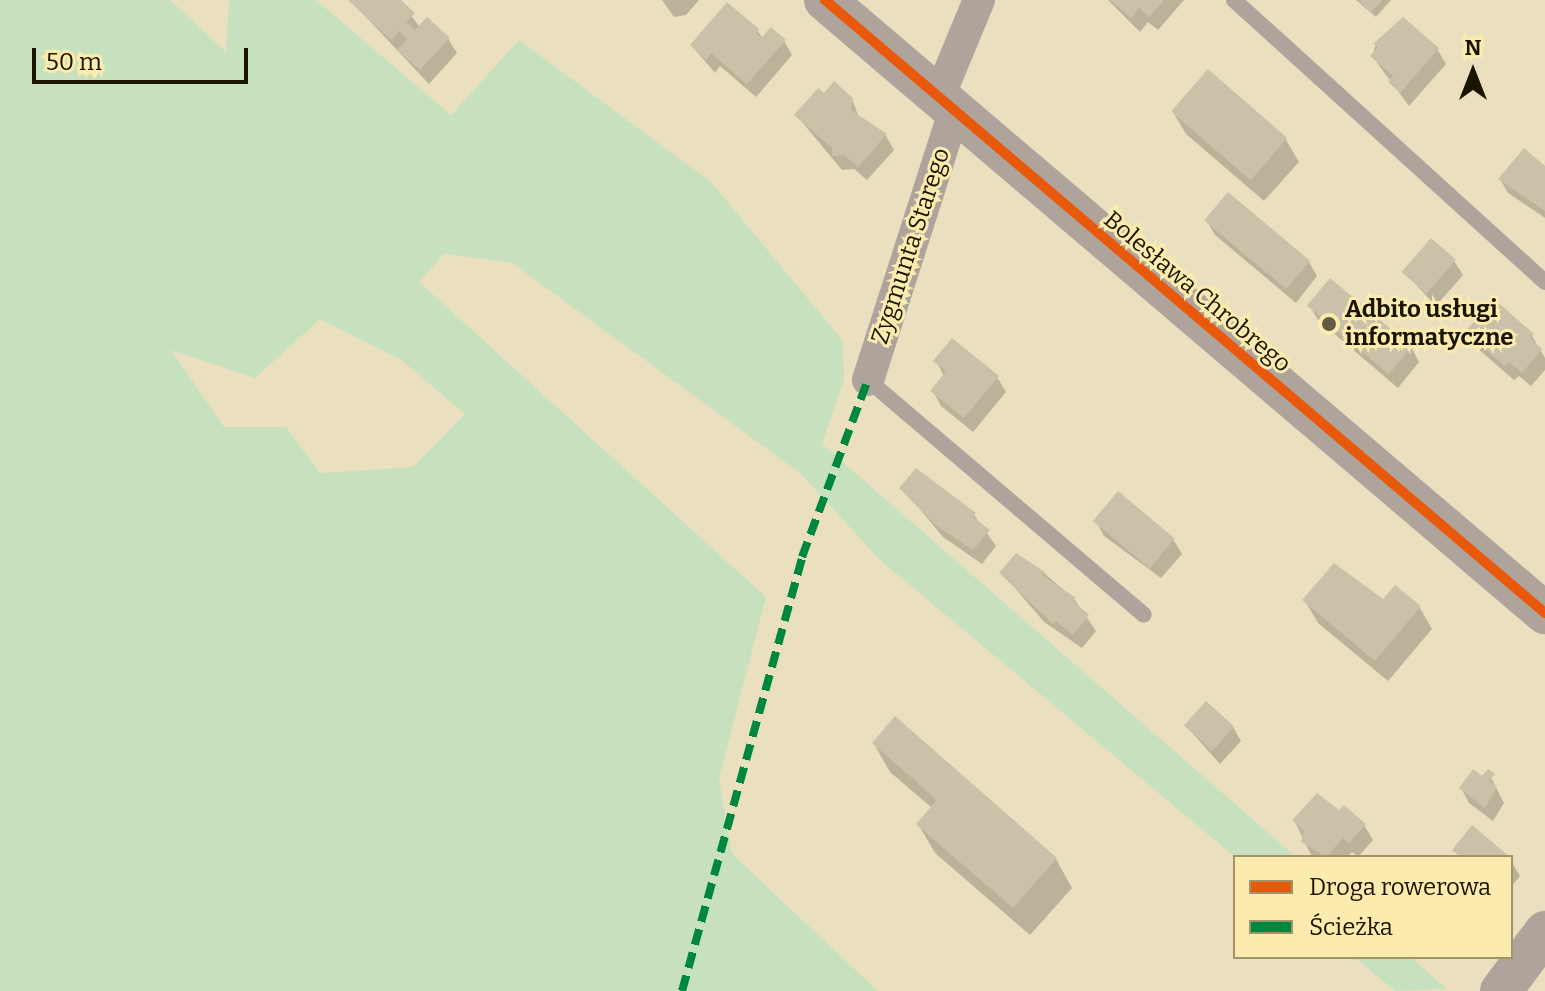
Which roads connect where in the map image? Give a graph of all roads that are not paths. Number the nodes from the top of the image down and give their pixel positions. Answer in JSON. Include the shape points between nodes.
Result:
{"nodes":[{"id":1,"x":825,"y":0,"type":"edge"},
{"id":2,"x":979,"y":0,"type":"edge"},
{"id":3,"x":1234,"y":0,"type":"edge"},
{"id":4,"x":946,"y":106,"type":"junction"},
{"id":5,"x":1545,"y":282,"type":"edge"},
{"id":6,"x":868,"y":380,"type":"joint"},
{"id":7,"x":1545,"y":613,"type":"edge"},
{"id":8,"x":1144,"y":615,"type":"dead end"},
{"id":9,"x":1545,"y":932,"type":"edge"},
{"id":10,"x":1501,"y":991,"type":"edge"}],
"edges":[{"from":1,"to":4,"type":"street","name":"Bolesława Chrobrego"},
{"from":2,"to":4,"type":"street","name":"Zygmunta Starego"},
{"from":3,"to":5,"type":"lane"},
{"from":4,"to":6,"type":"street","name":"Zygmunta Starego"},
{"from":4,"to":7,"type":"street","name":"Bolesława Chrobrego"},
{"from":6,"to":8,"type":"lane"},
{"from":9,"to":10,"type":"street"}]}
